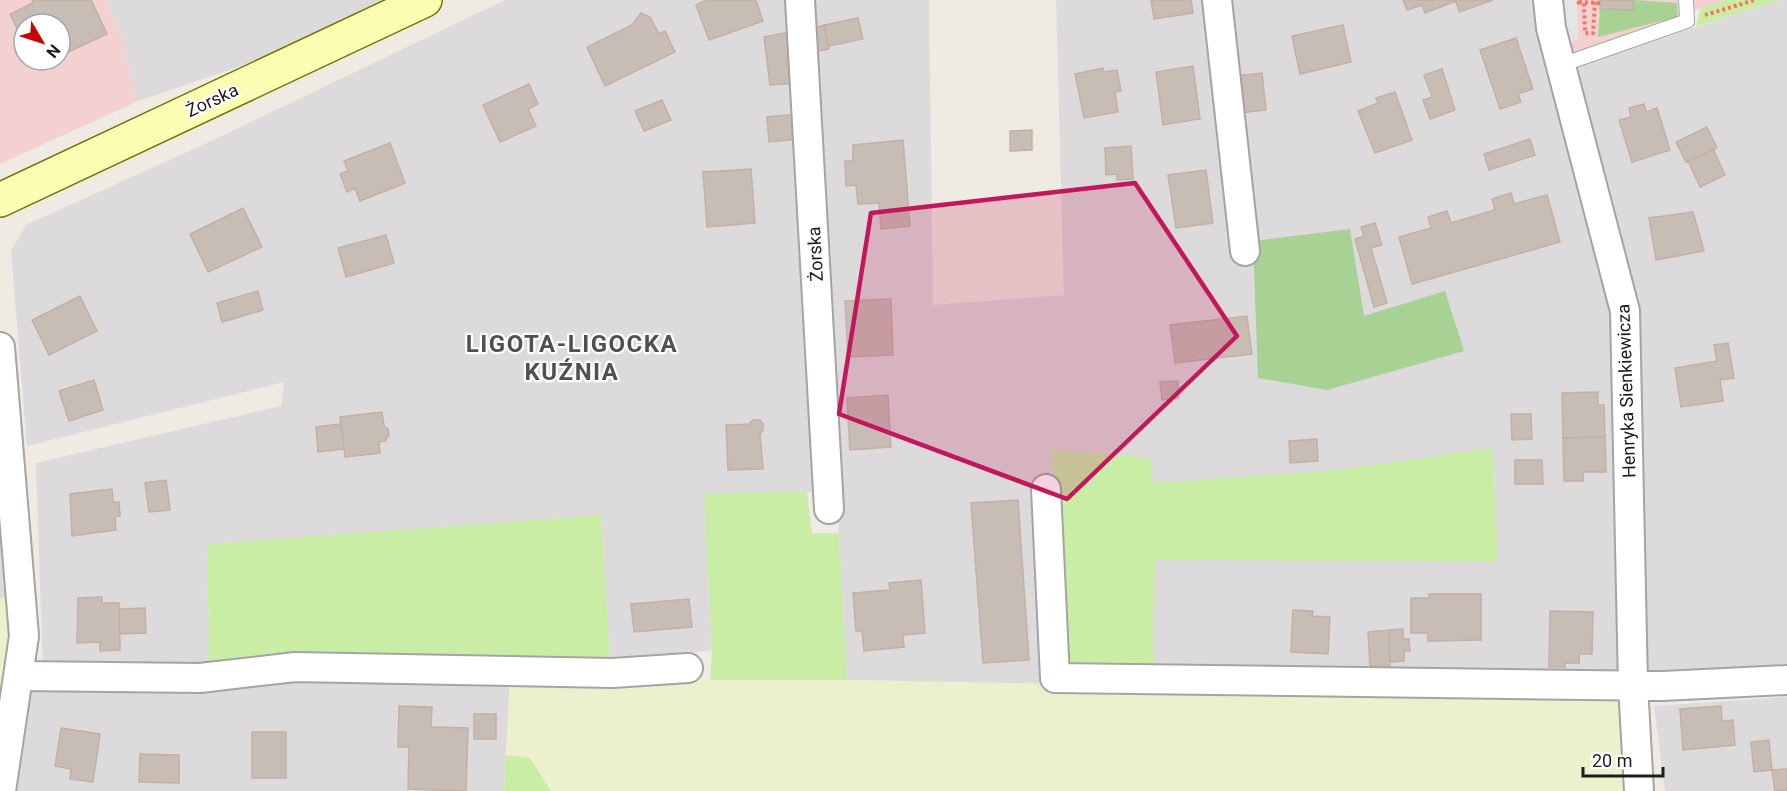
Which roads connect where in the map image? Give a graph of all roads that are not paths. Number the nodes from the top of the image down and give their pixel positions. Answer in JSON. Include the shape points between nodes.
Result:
{"nodes":[{"id":1,"x":424,"y":0,"type":"edge"},
{"id":2,"x":800,"y":0,"type":"edge"},
{"id":3,"x":1217,"y":0,"type":"edge"},
{"id":4,"x":1548,"y":0,"type":"edge"},
{"id":5,"x":1686,"y":0,"type":"edge"},
{"id":6,"x":1561,"y":65,"type":"junction"},
{"id":7,"x":0,"y":200,"type":"edge"},
{"id":8,"x":1245,"y":251,"type":"dead end"},
{"id":9,"x":0,"y":347,"type":"edge"},
{"id":10,"x":5,"y":465,"type":"edge"},
{"id":11,"x":1046,"y":489,"type":"dead end"},
{"id":12,"x":829,"y":508,"type":"dead end"},
{"id":13,"x":688,"y":668,"type":"dead end"},
{"id":14,"x":20,"y":676,"type":"junction"},
{"id":15,"x":1787,"y":680,"type":"edge"},
{"id":16,"x":1633,"y":685,"type":"junction"},
{"id":17,"x":1,"y":791,"type":"edge"},
{"id":18,"x":1639,"y":791,"type":"edge"}],
"edges":[{"from":1,"to":7,"type":"main road","name":"Żorska"},
{"from":2,"to":12,"type":"street","name":"Żorska"},
{"from":3,"to":8,"type":"street"},
{"from":4,"to":6,"type":"street","name":"Henryka Sienkiewicza"},
{"from":5,"to":6,"type":"lane","via":[[1687,21]]},
{"from":6,"to":16,"type":"street","name":"Henryka Sienkiewicza","via":[[1625,311]]},
{"from":9,"to":10,"type":"street"},
{"from":10,"to":14,"type":"street","via":[[24,614]]},
{"from":11,"to":16,"type":"street","via":[[1055,678]]},
{"from":13,"to":14,"type":"street","via":[[613,673],[295,667],[200,678]]},
{"from":14,"to":17,"type":"street"},
{"from":15,"to":16,"type":"street"},
{"from":16,"to":18,"type":"street","name":"Henryka Sienkiewicza"}]}
